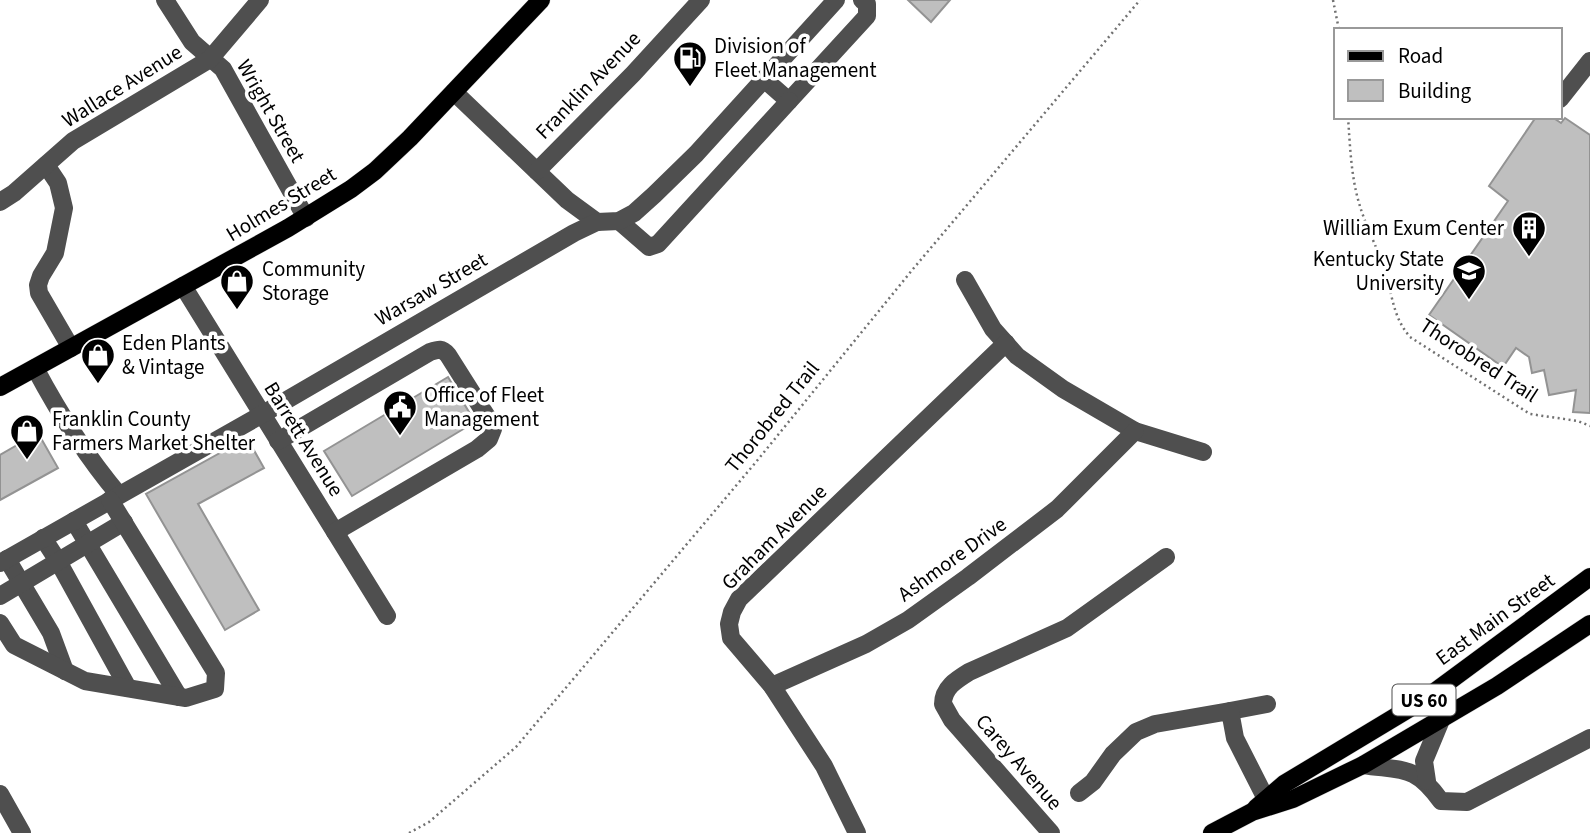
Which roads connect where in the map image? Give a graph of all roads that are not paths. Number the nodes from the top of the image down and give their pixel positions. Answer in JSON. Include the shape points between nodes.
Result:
{"nodes":[{"id":1,"x":165,"y":0,"type":"edge"},
{"id":2,"x":260,"y":0,"type":"edge"},
{"id":3,"x":541,"y":0,"type":"edge"},
{"id":4,"x":701,"y":0,"type":"edge"},
{"id":5,"x":836,"y":0,"type":"edge"},
{"id":6,"x":862,"y":0,"type":"edge"},
{"id":7,"x":210,"y":59,"type":"junction"},
{"id":8,"x":1590,"y":61,"type":"edge"},
{"id":9,"x":764,"y":79,"type":"junction"},
{"id":10,"x":454,"y":92,"type":"junction"},
{"id":11,"x":1562,"y":96,"type":"edge"},
{"id":12,"x":789,"y":101,"type":"junction"},
{"id":13,"x":46,"y":165,"type":"junction"},
{"id":14,"x":537,"y":171,"type":"junction"},
{"id":15,"x":0,"y":202,"type":"edge"},
{"id":16,"x":306,"y":218,"type":"junction"},
{"id":17,"x":619,"y":221,"type":"junction"},
{"id":18,"x":597,"y":222,"type":"junction"},
{"id":19,"x":965,"y":280,"type":"dead end"},
{"id":20,"x":183,"y":286,"type":"junction"},
{"id":21,"x":1006,"y":343,"type":"junction"},
{"id":22,"x":71,"y":348,"type":"junction"},
{"id":23,"x":35,"y":368,"type":"junction"},
{"id":24,"x":0,"y":387,"type":"edge"},
{"id":25,"x":261,"y":415,"type":"junction"},
{"id":26,"x":1135,"y":431,"type":"junction"},
{"id":27,"x":278,"y":441,"type":"junction"},
{"id":28,"x":1203,"y":452,"type":"dead end"},
{"id":29,"x":115,"y":498,"type":"junction"},
{"id":30,"x":74,"y":521,"type":"junction"},
{"id":31,"x":124,"y":522,"type":"junction"},
{"id":32,"x":335,"y":532,"type":"junction"},
{"id":33,"x":43,"y":538,"type":"junction"},
{"id":34,"x":88,"y":543,"type":"junction"},
{"id":35,"x":1166,"y":557,"type":"dead end"},
{"id":36,"x":3,"y":561,"type":"edge"},
{"id":37,"x":58,"y":561,"type":"junction"},
{"id":38,"x":1590,"y":578,"type":"edge"},
{"id":39,"x":22,"y":583,"type":"junction"},
{"id":40,"x":0,"y":596,"type":"edge"},
{"id":41,"x":387,"y":616,"type":"dead end"},
{"id":42,"x":0,"y":622,"type":"edge"},
{"id":43,"x":1590,"y":624,"type":"edge"},
{"id":44,"x":65,"y":671,"type":"junction"},
{"id":45,"x":772,"y":686,"type":"junction"},
{"id":46,"x":128,"y":688,"type":"junction"},
{"id":47,"x":179,"y":697,"type":"junction"},
{"id":48,"x":1267,"y":704,"type":"dead end"},
{"id":49,"x":1230,"y":711,"type":"junction"},
{"id":50,"x":1441,"y":720,"type":"junction"},
{"id":51,"x":1590,"y":738,"type":"edge"},
{"id":52,"x":1363,"y":765,"type":"junction"},
{"id":53,"x":1427,"y":781,"type":"junction"},
{"id":54,"x":1079,"y":793,"type":"dead end"},
{"id":55,"x":0,"y":794,"type":"edge"},
{"id":56,"x":1266,"y":799,"type":"junction"},
{"id":57,"x":1252,"y":812,"type":"junction"},
{"id":58,"x":22,"y":833,"type":"edge"},
{"id":59,"x":857,"y":833,"type":"edge"},
{"id":60,"x":1051,"y":833,"type":"edge"},
{"id":61,"x":1212,"y":833,"type":"edge"}],
"edges":[{"from":1,"to":7,"type":"street","name":"Wright Street","via":[[192,42]]},
{"from":2,"to":7,"type":"street","name":"Wallace Avenue"},
{"from":3,"to":10,"type":"main road","name":"Holmes Street"},
{"from":4,"to":14,"type":"street","name":"Franklin Avenue"},
{"from":5,"to":9,"type":"street"},
{"from":6,"to":12,"type":"street","via":[[867,4],[867,16]]},
{"from":7,"to":13,"type":"street","name":"Wallace Avenue","via":[[73,141]]},
{"from":7,"to":16,"type":"street","name":"Wright Street","via":[[223,69]]},
{"from":8,"to":11,"type":"street"},
{"from":9,"to":12,"type":"street"},
{"from":9,"to":17,"type":"street","via":[[662,187]]},
{"from":10,"to":14,"type":"street"},
{"from":10,"to":16,"type":"main road","name":"Holmes Street","via":[[375,171]]},
{"from":12,"to":17,"type":"street","via":[[658,244],[649,247]]},
{"from":13,"to":15,"type":"street","name":"Wallace Avenue"},
{"from":13,"to":22,"type":"street","via":[[58,183],[64,208],[55,253],[38,285],[39,293]]},
{"from":14,"to":18,"type":"street"},
{"from":16,"to":20,"type":"main road","name":"Holmes Street"},
{"from":17,"to":18,"type":"street","name":"Warsaw Street"},
{"from":18,"to":25,"type":"street","name":"Warsaw Street"},
{"from":19,"to":21,"type":"street"},
{"from":20,"to":22,"type":"main road","name":"Holmes Street"},
{"from":20,"to":25,"type":"street","name":"Barrett Avenue"},
{"from":21,"to":26,"type":"street","via":[[1063,388]]},
{"from":21,"to":45,"type":"street","name":"Graham Avenue","via":[[739,599],[729,624],[731,638]]},
{"from":22,"to":23,"type":"main road","name":"Holmes Street"},
{"from":23,"to":24,"type":"main road","name":"Holmes Street"},
{"from":23,"to":29,"type":"street"},
{"from":25,"to":27,"type":"street","name":"Barrett Avenue"},
{"from":25,"to":29,"type":"street","name":"Warsaw Street"},
{"from":26,"to":28,"type":"street"},
{"from":26,"to":45,"type":"street","name":"Ashmore Drive","via":[[1057,509],[908,620]]},
{"from":27,"to":32,"type":"street","name":"Barrett Avenue"},
{"from":27,"to":32,"type":"street","via":[[438,349],[448,355],[491,423],[489,439],[477,449]]},
{"from":29,"to":30,"type":"street","name":"Warsaw Street"},
{"from":29,"to":31,"type":"street"},
{"from":30,"to":33,"type":"street","name":"Warsaw Street"},
{"from":30,"to":34,"type":"street"},
{"from":31,"to":34,"type":"street"},
{"from":31,"to":47,"type":"street","via":[[216,673],[215,689]]},
{"from":32,"to":41,"type":"street","name":"Barrett Avenue"},
{"from":33,"to":36,"type":"street","name":"Warsaw Street"},
{"from":33,"to":37,"type":"street"},
{"from":34,"to":37,"type":"street"},
{"from":34,"to":47,"type":"street"},
{"from":35,"to":60,"type":"street","name":"Carey Avenue","via":[[1067,628],[957,680],[942,699],[952,720]]},
{"from":36,"to":39,"type":"street"},
{"from":37,"to":39,"type":"street"},
{"from":37,"to":46,"type":"street"},
{"from":38,"to":56,"type":"main road","name":"East Main Street","number":"US 60","via":[[1425,699]]},
{"from":39,"to":40,"type":"street"},
{"from":39,"to":44,"type":"street","via":[[51,633]]},
{"from":42,"to":44,"type":"street","via":[[14,645]]},
{"from":43,"to":50,"type":"main road","name":"East Main Street","number":"US 60"},
{"from":44,"to":46,"type":"street","via":[[85,681]]},
{"from":45,"to":59,"type":"street","name":"Graham Avenue","via":[[824,766]]},
{"from":46,"to":47,"type":"street"},
{"from":48,"to":49,"type":"street"},
{"from":49,"to":54,"type":"street","via":[[1155,724],[1136,732]]},
{"from":49,"to":56,"type":"street","via":[[1235,738]]},
{"from":50,"to":52,"type":"main road","name":"East Main Street","number":"US 60"},
{"from":50,"to":53,"type":"street","via":[[1424,761]]},
{"from":51,"to":53,"type":"street","via":[[1467,802],[1441,802]]},
{"from":52,"to":53,"type":"street","via":[[1408,771]]},
{"from":52,"to":57,"type":"main road","name":"East Main Street","number":"US 60","via":[[1293,799]]},
{"from":55,"to":58,"type":"street"},
{"from":56,"to":57,"type":"main road","name":"East Main Street","number":"US 60"},
{"from":57,"to":61,"type":"main road","name":"East Main Street","number":"US 60"}]}
